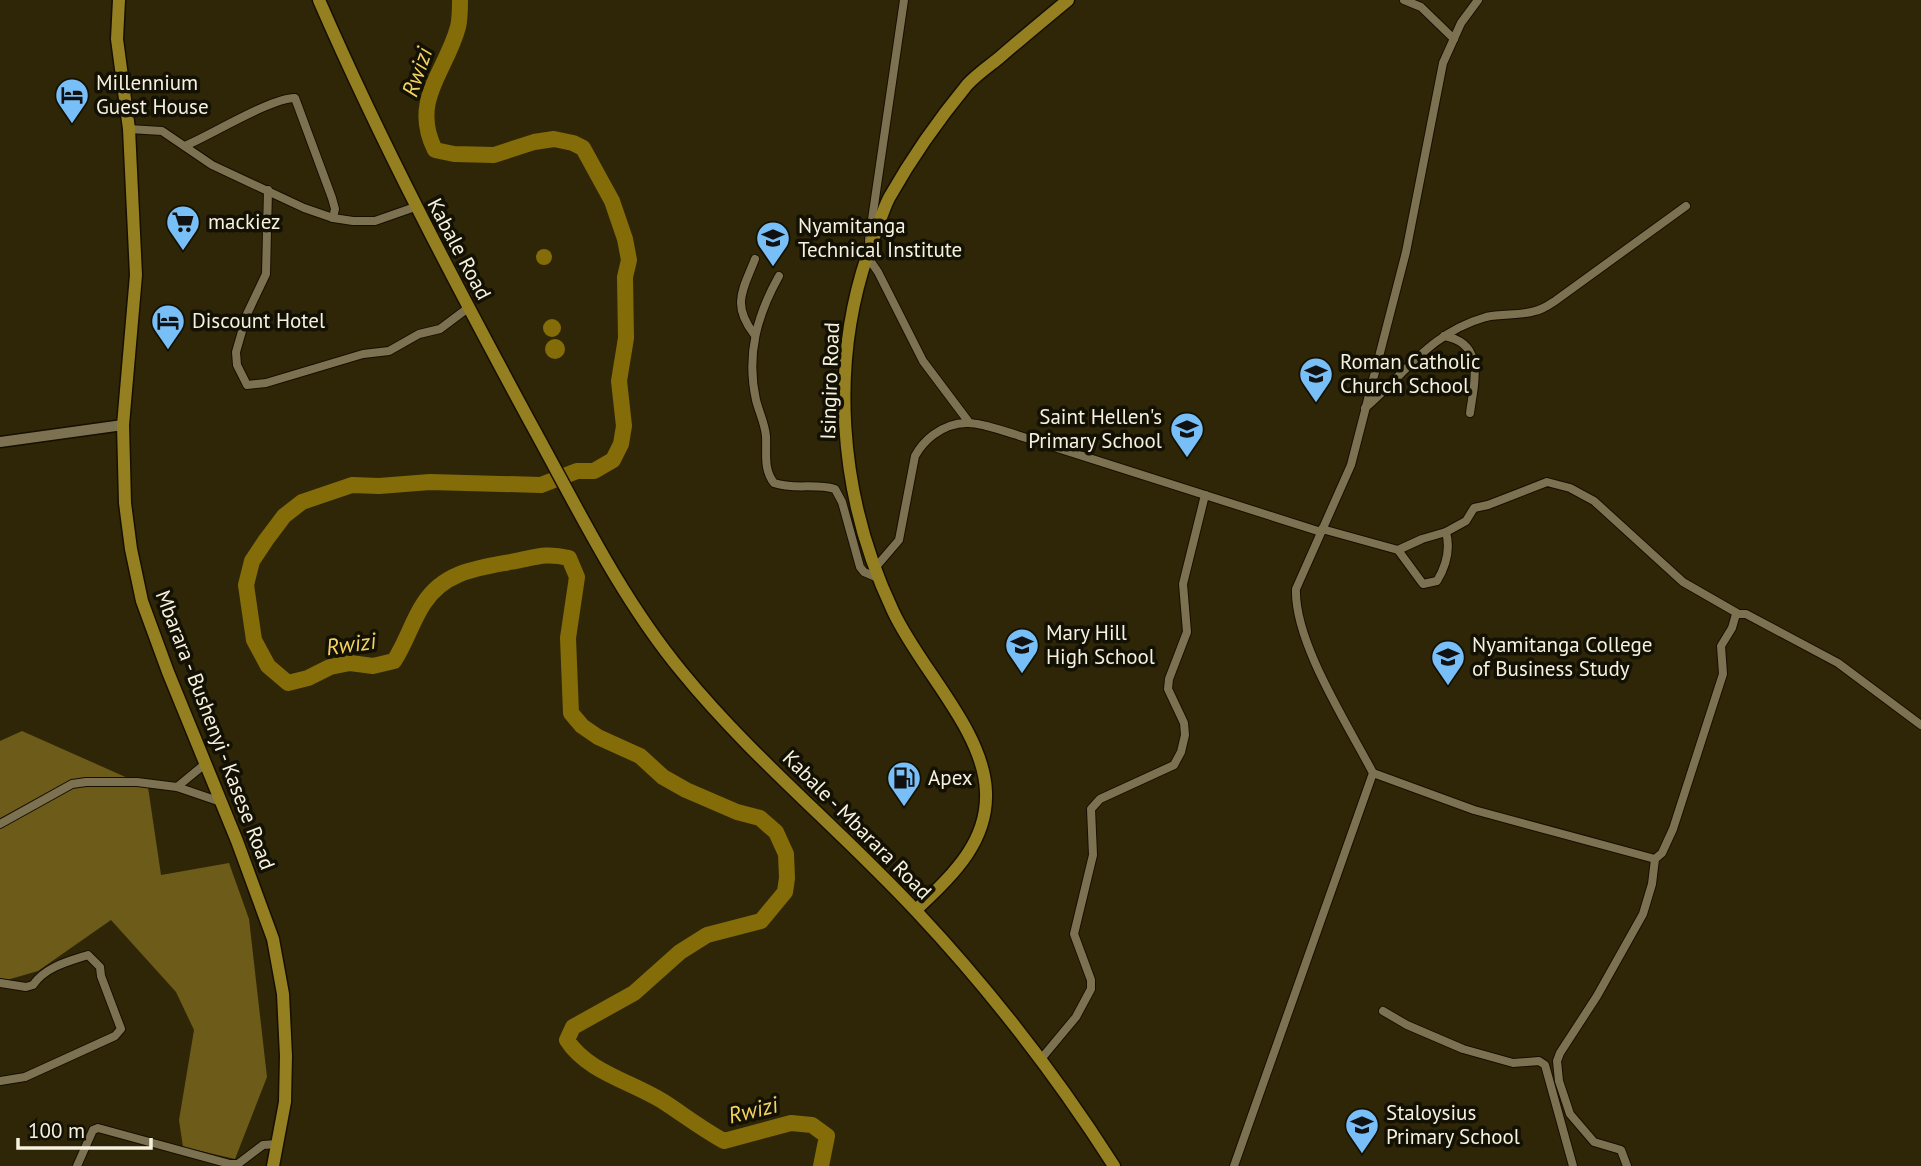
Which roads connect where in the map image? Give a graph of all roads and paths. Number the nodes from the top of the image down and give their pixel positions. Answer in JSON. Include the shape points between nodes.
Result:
{"nodes":[{"id":1,"x":113,"y":0,"type":"edge"},
{"id":2,"x":119,"y":0,"type":"edge"},
{"id":3,"x":319,"y":0,"type":"edge"},
{"id":4,"x":904,"y":0,"type":"edge"},
{"id":5,"x":1068,"y":0,"type":"edge"},
{"id":6,"x":1404,"y":0,"type":"edge"},
{"id":7,"x":1478,"y":0,"type":"edge"},
{"id":8,"x":1454,"y":39,"type":"junction"},
{"id":9,"x":123,"y":95,"type":"junction"},
{"id":10,"x":129,"y":129,"type":"junction"},
{"id":11,"x":185,"y":146,"type":"junction"},
{"id":12,"x":268,"y":190,"type":"junction"},
{"id":13,"x":1686,"y":206,"type":"dead end"},
{"id":14,"x":415,"y":207,"type":"junction"},
{"id":15,"x":333,"y":218,"type":"junction"},
{"id":16,"x":867,"y":256,"type":"junction"},
{"id":17,"x":755,"y":259,"type":"dead end"},
{"id":18,"x":779,"y":276,"type":"dead end"},
{"id":19,"x":468,"y":308,"type":"junction"},
{"id":20,"x":754,"y":334,"type":"junction"},
{"id":21,"x":1444,"y":335,"type":"junction"},
{"id":22,"x":1365,"y":408,"type":"junction"},
{"id":23,"x":1470,"y":413,"type":"dead end"},
{"id":24,"x":968,"y":421,"type":"junction"},
{"id":25,"x":123,"y":425,"type":"junction"},
{"id":26,"x":0,"y":442,"type":"edge"},
{"id":27,"x":1205,"y":495,"type":"junction"},
{"id":28,"x":578,"y":509,"type":"joint"},
{"id":29,"x":1322,"y":530,"type":"junction"},
{"id":30,"x":1446,"y":532,"type":"junction"},
{"id":31,"x":1398,"y":550,"type":"junction"},
{"id":32,"x":876,"y":573,"type":"junction"},
{"id":33,"x":1737,"y":613,"type":"junction"},
{"id":34,"x":1921,"y":725,"type":"edge"},
{"id":35,"x":205,"y":764,"type":"junction"},
{"id":36,"x":1373,"y":774,"type":"junction"},
{"id":37,"x":177,"y":787,"type":"junction"},
{"id":38,"x":221,"y":802,"type":"junction"},
{"id":39,"x":0,"y":824,"type":"edge"},
{"id":40,"x":1655,"y":859,"type":"junction"},
{"id":41,"x":916,"y":910,"type":"junction"},
{"id":42,"x":0,"y":983,"type":"edge"},
{"id":43,"x":1382,"y":1011,"type":"dead end"},
{"id":44,"x":1041,"y":1059,"type":"junction"},
{"id":45,"x":0,"y":1081,"type":"edge"},
{"id":46,"x":277,"y":1144,"type":"junction"},
{"id":47,"x":77,"y":1166,"type":"edge"},
{"id":48,"x":272,"y":1166,"type":"edge"},
{"id":49,"x":1114,"y":1166,"type":"edge"},
{"id":50,"x":1234,"y":1166,"type":"edge"},
{"id":51,"x":1573,"y":1166,"type":"edge"},
{"id":52,"x":1627,"y":1166,"type":"edge"}],
"edges":[{"from":1,"to":9,"type":"main road","name":"Mbarara - Bushenyi - Kasese Road","via":[[113,50]]},
{"from":2,"to":9,"type":"main road","name":"Mbarara - Bushenyi - Kasese Road","via":[[117,39]]},
{"from":3,"to":14,"type":"main road","name":"Kabale Road"},
{"from":4,"to":16,"type":"street"},
{"from":5,"to":16,"type":"main road","name":"Isingiro Road","via":[[969,83],[888,200]]},
{"from":6,"to":8,"type":"street","via":[[1421,7]]},
{"from":7,"to":8,"type":"street"},
{"from":8,"to":22,"type":"street","via":[[1443,63],[1406,252]]},
{"from":9,"to":10,"type":"main road","name":"Mbarara - Bushenyi - Kasese Road"},
{"from":10,"to":11,"type":"street","via":[[162,131]]},
{"from":10,"to":25,"type":"main road","name":"Mbarara - Bushenyi - Kasese Road","via":[[136,275]]},
{"from":11,"to":12,"type":"street","via":[[212,166]]},
{"from":11,"to":15,"type":"street","via":[[295,97],[332,198]]},
{"from":12,"to":15,"type":"street"},
{"from":12,"to":19,"type":"street","via":[[266,274],[236,352],[247,385],[389,351],[419,334],[440,329]]},
{"from":13,"to":21,"type":"street","via":[[1537,311],[1488,317]]},
{"from":14,"to":15,"type":"street","via":[[375,221]]},
{"from":14,"to":19,"type":"main road","name":"Kabale Road"},
{"from":16,"to":24,"type":"street","via":[[923,361]]},
{"from":16,"to":32,"type":"main road","name":"Isingiro Road","via":[[852,311],[844,428],[850,478]]},
{"from":17,"to":20,"type":"street","via":[[740,298],[741,311]]},
{"from":18,"to":20,"type":"street"},
{"from":19,"to":28,"type":"main road","name":"Kabale Road"},
{"from":20,"to":32,"type":"street","via":[[751,361],[769,477],[781,485],[835,489],[860,567]]},
{"from":21,"to":22,"type":"street"},
{"from":21,"to":23,"type":"street","via":[[1464,344],[1473,355],[1476,367]]},
{"from":22,"to":29,"type":"street","via":[[1350,466]]},
{"from":24,"to":27,"type":"street"},
{"from":24,"to":32,"type":"street","via":[[945,426],[919,448],[899,540]]},
{"from":25,"to":26,"type":"street"},
{"from":25,"to":35,"type":"main road","name":"Mbarara - Bushenyi - Kasese Road","via":[[125,503],[142,601]]},
{"from":27,"to":29,"type":"street"},
{"from":27,"to":44,"type":"street","via":[[1183,584],[1187,632],[1168,689],[1184,723],[1181,752],[1174,765],[1100,799],[1091,809],[1093,855],[1074,934],[1091,989],[1076,1017]]},
{"from":28,"to":41,"type":"main road","name":"Kabale - Mbarara Road","via":[[631,601],[681,670],[725,722]]},
{"from":29,"to":31,"type":"street"},
{"from":29,"to":36,"type":"street","via":[[1296,589],[1295,607],[1310,653]]},
{"from":30,"to":31,"type":"street"},
{"from":30,"to":31,"type":"street","via":[[1448,554],[1437,581],[1423,584]]},
{"from":30,"to":33,"type":"street","via":[[1466,521],[1474,508],[1538,485],[1547,482],[1570,488],[1594,501],[1683,582]]},
{"from":32,"to":41,"type":"main road","name":"Isingiro Road","via":[[919,659],[970,734],[986,792],[984,818],[969,855]]},
{"from":33,"to":34,"type":"street","via":[[1838,663]]},
{"from":33,"to":40,"type":"street","via":[[1721,646],[1723,674],[1673,829]]},
{"from":35,"to":37,"type":"street"},
{"from":35,"to":38,"type":"main road","name":"Mbarara - Bushenyi - Kasese Road"},
{"from":36,"to":40,"type":"street","via":[[1474,810]]},
{"from":36,"to":50,"type":"street"},
{"from":37,"to":38,"type":"street"},
{"from":37,"to":39,"type":"street","via":[[137,782],[72,784]]},
{"from":38,"to":46,"type":"main road","name":"Mbarara - Bushenyi - Kasese Road","via":[[267,920],[283,994],[285,1102]]},
{"from":40,"to":52,"type":"street","via":[[1643,914],[1558,1061],[1570,1114],[1594,1142],[1621,1150]]},
{"from":41,"to":44,"type":"main road","name":"Kabale - Mbarara Road"},
{"from":42,"to":45,"type":"street","via":[[33,985],[39,976],[88,954],[100,967],[121,1029],[35,1073]]},
{"from":43,"to":51,"type":"street","via":[[1463,1049],[1513,1063],[1539,1061],[1545,1065]]},
{"from":44,"to":49,"type":"main road","name":"Kabale - Mbarara Road"},
{"from":46,"to":47,"type":"street","via":[[263,1145],[238,1164],[230,1164],[98,1128]]},
{"from":46,"to":48,"type":"main road","name":"Mbarara - Bushenyi - Kasese Road"}]}
